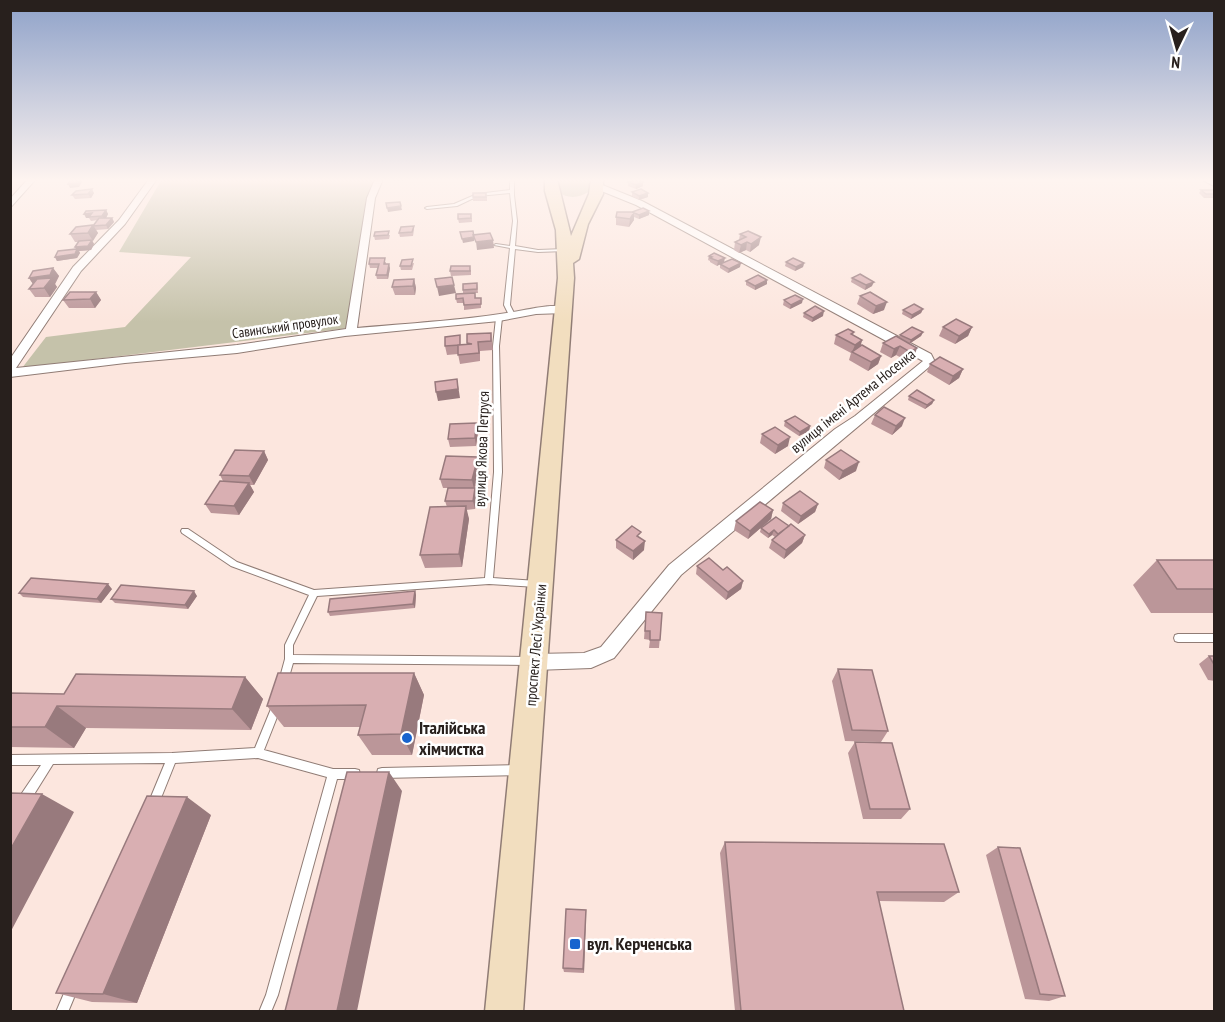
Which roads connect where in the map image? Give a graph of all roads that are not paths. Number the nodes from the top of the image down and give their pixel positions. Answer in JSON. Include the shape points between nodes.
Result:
{"nodes":[{"id":1,"x":117,"y":227,"type":"edge"},
{"id":2,"x":367,"y":227,"type":"edge"},
{"id":3,"x":515,"y":227,"type":"edge"},
{"id":4,"x":562,"y":227,"type":"edge"},
{"id":5,"x":581,"y":227,"type":"edge"},
{"id":6,"x":686,"y":227,"type":"edge"},
{"id":7,"x":496,"y":245,"type":"dead end"},
{"id":8,"x":513,"y":248,"type":"junction"},
{"id":9,"x":565,"y":250,"type":"junction"},
{"id":10,"x":566,"y":278,"type":"junction"},
{"id":11,"x":564,"y":310,"type":"junction"},
{"id":12,"x":512,"y":315,"type":"junction"},
{"id":13,"x":499,"y":318,"type":"junction"},
{"id":14,"x":351,"y":333,"type":"junction"},
{"id":15,"x":10,"y":371,"type":"edge"},
{"id":16,"x":185,"y":531,"type":"dead end"},
{"id":17,"x":489,"y":581,"type":"junction"},
{"id":18,"x":541,"y":584,"type":"junction"},
{"id":19,"x":314,"y":593,"type":"junction"},
{"id":20,"x":1178,"y":638,"type":"dead end"},
{"id":21,"x":1215,"y":638,"type":"edge"},
{"id":22,"x":289,"y":659,"type":"junction"},
{"id":23,"x":535,"y":662,"type":"junction"},
{"id":24,"x":258,"y":753,"type":"junction"},
{"id":25,"x":172,"y":758,"type":"junction"},
{"id":26,"x":10,"y":760,"type":"edge"},
{"id":27,"x":49,"y":761,"type":"junction"},
{"id":28,"x":525,"y":770,"type":"junction"},
{"id":29,"x":333,"y":774,"type":"junction"},
{"id":30,"x":149,"y":811,"type":"edge"},
{"id":31,"x":17,"y":812,"type":"edge"},
{"id":32,"x":76,"y":980,"type":"edge"},
{"id":33,"x":62,"y":1011,"type":"edge"},
{"id":34,"x":265,"y":1011,"type":"edge"},
{"id":35,"x":504,"y":1011,"type":"edge"}],
"edges":[{"from":1,"to":15,"type":"street","via":[[76,269]]},
{"from":2,"to":14,"type":"street"},
{"from":3,"to":8,"type":"lane"},
{"from":4,"to":9,"type":"street","name":"проспект Лесі Українки"},
{"from":5,"to":10,"type":"street","name":"проспект Лесі Українки"},
{"from":6,"to":23,"type":"street","name":"вулиця імені Артема Носенка","via":[[823,299],[929,362],[675,570],[605,654],[591,660]]},
{"from":7,"to":8,"type":"lane"},
{"from":8,"to":9,"type":"lane"},
{"from":8,"to":12,"type":"lane","via":[[507,305]]},
{"from":9,"to":10,"type":"street","name":"проспект Лесі Українки"},
{"from":10,"to":11,"type":"street","name":"проспект Лесі Українки"},
{"from":11,"to":12,"type":"street","name":"Савинський провулок"},
{"from":11,"to":18,"type":"street","name":"проспект Лесі Українки"},
{"from":12,"to":13,"type":"street","name":"Савинський провулок"},
{"from":13,"to":14,"type":"street","name":"Савинський провулок"},
{"from":13,"to":17,"type":"lane","name":"вулиця Якова Петруся","via":[[498,472]]},
{"from":14,"to":15,"type":"street","name":"Савинський провулок","via":[[237,349]]},
{"from":16,"to":19,"type":"lane","via":[[234,564]]},
{"from":17,"to":18,"type":"lane"},
{"from":17,"to":19,"type":"lane"},
{"from":18,"to":23,"type":"street","name":"проспект Лесі Українки"},
{"from":19,"to":22,"type":"lane","via":[[289,645]]},
{"from":20,"to":21,"type":"lane"},
{"from":22,"to":23,"type":"lane"},
{"from":22,"to":24,"type":"lane","via":[[278,704]]},
{"from":23,"to":28,"type":"street","name":"проспект Лесі Українки"},
{"from":24,"to":25,"type":"lane"},
{"from":24,"to":29,"type":"lane"},
{"from":25,"to":27,"type":"lane"},
{"from":25,"to":30,"type":"lane"},
{"from":26,"to":27,"type":"lane"},
{"from":27,"to":31,"type":"lane"},
{"from":28,"to":29,"type":"lane"},
{"from":28,"to":35,"type":"street","name":"проспект Лесі Українки"},
{"from":29,"to":34,"type":"lane"},
{"from":32,"to":33,"type":"lane"}]}
